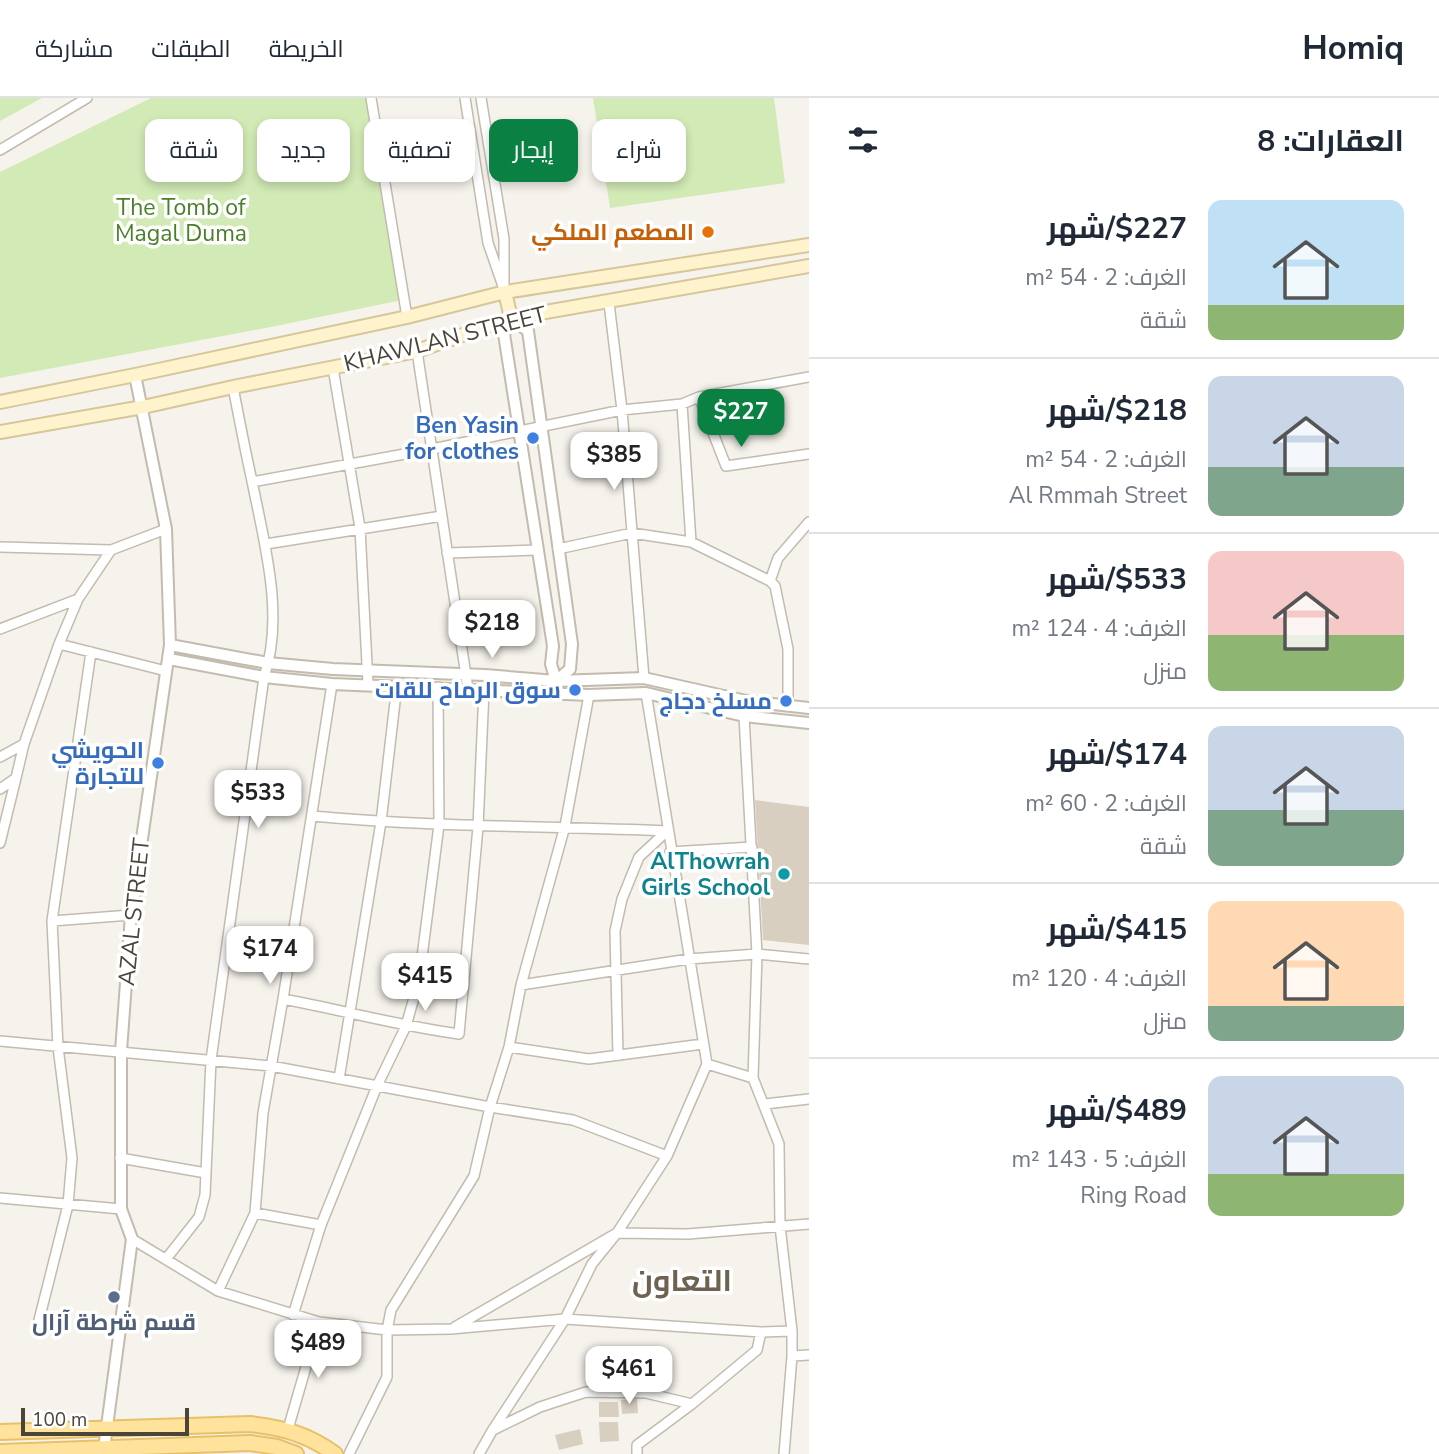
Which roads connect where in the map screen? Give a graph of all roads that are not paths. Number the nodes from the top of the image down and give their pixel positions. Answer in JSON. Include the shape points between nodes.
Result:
{"nodes":[{"id":1,"x":87,"y":98,"type":"edge"},
{"id":2,"x":371,"y":98,"type":"edge"},
{"id":3,"x":465,"y":98,"type":"edge"},
{"id":4,"x":481,"y":98,"type":"edge"},
{"id":5,"x":0,"y":150,"type":"edge"},
{"id":6,"x":809,"y":245,"type":"edge"},
{"id":7,"x":809,"y":267,"type":"edge"},
{"id":8,"x":505,"y":292,"type":"junction"},
{"id":9,"x":609,"y":303,"type":"junction"},
{"id":10,"x":407,"y":317,"type":"junction"},
{"id":11,"x":512,"y":318,"type":"junction"},
{"id":12,"x":417,"y":351,"type":"junction"},
{"id":13,"x":333,"y":368,"type":"junction"},
{"id":14,"x":135,"y":375,"type":"junction"},
{"id":15,"x":809,"y":377,"type":"edge"},
{"id":16,"x":233,"y":387,"type":"junction"},
{"id":17,"x":699,"y":397,"type":"junction"},
{"id":18,"x":0,"y":402,"type":"edge"},
{"id":19,"x":682,"y":404,"type":"junction"},
{"id":20,"x":142,"y":407,"type":"junction"},
{"id":21,"x":622,"y":410,"type":"junction"},
{"id":22,"x":540,"y":426,"type":"junction"},
{"id":23,"x":520,"y":430,"type":"junction"},
{"id":24,"x":0,"y":432,"type":"edge"},
{"id":25,"x":432,"y":449,"type":"junction"},
{"id":26,"x":809,"y":454,"type":"edge"},
{"id":27,"x":350,"y":464,"type":"junction"},
{"id":28,"x":252,"y":482,"type":"junction"},
{"id":29,"x":442,"y":516,"type":"junction"},
{"id":30,"x":809,"y":522,"type":"edge"},
{"id":31,"x":359,"y":528,"type":"junction"},
{"id":32,"x":166,"y":529,"type":"junction"},
{"id":33,"x":632,"y":533,"type":"junction"},
{"id":34,"x":691,"y":542,"type":"junction"},
{"id":35,"x":266,"y":544,"type":"junction"},
{"id":36,"x":0,"y":547,"type":"edge"},
{"id":37,"x":558,"y":549,"type":"junction"},
{"id":38,"x":111,"y":550,"type":"junction"},
{"id":39,"x":537,"y":550,"type":"junction"},
{"id":40,"x":447,"y":553,"type":"junction"},
{"id":41,"x":770,"y":581,"type":"junction"},
{"id":42,"x":78,"y":599,"type":"junction"},
{"id":43,"x":1,"y":630,"type":"edge"},
{"id":44,"x":59,"y":645,"type":"junction"},
{"id":45,"x":170,"y":645,"type":"junction"},
{"id":46,"x":91,"y":652,"type":"junction"},
{"id":47,"x":169,"y":659,"type":"junction"},
{"id":48,"x":268,"y":663,"type":"junction"},
{"id":49,"x":368,"y":669,"type":"junction"},
{"id":50,"x":166,"y":671,"type":"junction"},
{"id":51,"x":466,"y":674,"type":"junction"},
{"id":52,"x":264,"y":677,"type":"junction"},
{"id":53,"x":644,"y":678,"type":"junction"},
{"id":54,"x":332,"y":684,"type":"junction"},
{"id":55,"x":368,"y":684,"type":"junction"},
{"id":56,"x":397,"y":685,"type":"junction"},
{"id":57,"x":439,"y":687,"type":"junction"},
{"id":58,"x":554,"y":687,"type":"junction"},
{"id":59,"x":468,"y":689,"type":"junction"},
{"id":60,"x":484,"y":690,"type":"junction"},
{"id":61,"x":646,"y":693,"type":"junction"},
{"id":62,"x":589,"y":695,"type":"junction"},
{"id":63,"x":788,"y":706,"type":"junction"},
{"id":64,"x":809,"y":708,"type":"edge"},
{"id":65,"x":744,"y":716,"type":"junction"},
{"id":66,"x":809,"y":723,"type":"edge"},
{"id":67,"x":24,"y":744,"type":"junction"},
{"id":68,"x":0,"y":757,"type":"edge"},
{"id":69,"x":16,"y":778,"type":"junction"},
{"id":70,"x":0,"y":789,"type":"edge"},
{"id":71,"x":312,"y":816,"type":"junction"},
{"id":72,"x":381,"y":822,"type":"junction"},
{"id":73,"x":439,"y":825,"type":"junction"},
{"id":74,"x":565,"y":826,"type":"junction"},
{"id":75,"x":478,"y":827,"type":"junction"},
{"id":76,"x":667,"y":831,"type":"junction"},
{"id":77,"x":0,"y":843,"type":"edge"},
{"id":78,"x":751,"y":847,"type":"junction"},
{"id":79,"x":670,"y":852,"type":"junction"},
{"id":80,"x":131,"y":915,"type":"junction"},
{"id":81,"x":52,"y":921,"type":"junction"},
{"id":82,"x":757,"y":954,"type":"junction"},
{"id":83,"x":689,"y":959,"type":"junction"},
{"id":84,"x":809,"y":959,"type":"edge"},
{"id":85,"x":615,"y":970,"type":"junction"},
{"id":86,"x":521,"y":985,"type":"junction"},
{"id":87,"x":283,"y":999,"type":"junction"},
{"id":88,"x":350,"y":1012,"type":"junction"},
{"id":89,"x":406,"y":1026,"type":"junction"},
{"id":90,"x":0,"y":1041,"type":"edge"},
{"id":91,"x":703,"y":1044,"type":"junction"},
{"id":92,"x":58,"y":1047,"type":"junction"},
{"id":93,"x":509,"y":1047,"type":"junction"},
{"id":94,"x":121,"y":1051,"type":"junction"},
{"id":95,"x":618,"y":1055,"type":"junction"},
{"id":96,"x":211,"y":1060,"type":"junction"},
{"id":97,"x":707,"y":1064,"type":"junction"},
{"id":98,"x":271,"y":1066,"type":"junction"},
{"id":99,"x":753,"y":1078,"type":"junction"},
{"id":100,"x":340,"y":1079,"type":"junction"},
{"id":101,"x":377,"y":1086,"type":"junction"},
{"id":102,"x":809,"y":1099,"type":"edge"},
{"id":103,"x":765,"y":1104,"type":"junction"},
{"id":104,"x":490,"y":1107,"type":"junction"},
{"id":105,"x":667,"y":1156,"type":"junction"},
{"id":106,"x":120,"y":1158,"type":"junction"},
{"id":107,"x":206,"y":1173,"type":"junction"},
{"id":108,"x":0,"y":1198,"type":"edge"},
{"id":109,"x":68,"y":1205,"type":"junction"},
{"id":110,"x":121,"y":1209,"type":"junction"},
{"id":111,"x":255,"y":1213,"type":"junction"},
{"id":112,"x":809,"y":1224,"type":"edge"},
{"id":113,"x":321,"y":1225,"type":"junction"},
{"id":114,"x":780,"y":1226,"type":"junction"},
{"id":115,"x":617,"y":1233,"type":"junction"},
{"id":116,"x":132,"y":1239,"type":"junction"},
{"id":117,"x":166,"y":1259,"type":"junction"},
{"id":118,"x":218,"y":1291,"type":"junction"},
{"id":119,"x":293,"y":1315,"type":"junction"},
{"id":120,"x":565,"y":1319,"type":"junction"},
{"id":121,"x":320,"y":1322,"type":"junction"},
{"id":122,"x":38,"y":1324,"type":"dead end"},
{"id":123,"x":387,"y":1329,"type":"junction"},
{"id":124,"x":451,"y":1329,"type":"junction"},
{"id":125,"x":792,"y":1331,"type":"junction"},
{"id":126,"x":761,"y":1332,"type":"junction"},
{"id":127,"x":809,"y":1355,"type":"edge"},
{"id":128,"x":792,"y":1356,"type":"junction"},
{"id":129,"x":692,"y":1404,"type":"junction"},
{"id":130,"x":105,"y":1429,"type":"junction"},
{"id":131,"x":288,"y":1429,"type":"junction"},
{"id":132,"x":492,"y":1431,"type":"junction"},
{"id":133,"x":0,"y":1432,"type":"edge"},
{"id":134,"x":166,"y":1450,"type":"edge"},
{"id":135,"x":103,"y":1451,"type":"edge"},
{"id":136,"x":0,"y":1452,"type":"edge"},
{"id":137,"x":55,"y":1452,"type":"edge"},
{"id":138,"x":296,"y":1454,"type":"edge"},
{"id":139,"x":335,"y":1454,"type":"edge"},
{"id":140,"x":349,"y":1454,"type":"edge"},
{"id":141,"x":479,"y":1454,"type":"edge"},
{"id":142,"x":637,"y":1454,"type":"edge"},
{"id":143,"x":784,"y":1454,"type":"edge"}],
"edges":[{"from":1,"to":5,"type":"street"},
{"from":2,"to":10,"type":"street"},
{"from":3,"to":8,"type":"street","via":[[488,243]]},
{"from":4,"to":8,"type":"street","via":[[504,239]]},
{"from":6,"to":8,"type":"main road","name":"KHAWLAN STREET"},
{"from":7,"to":9,"type":"main road","name":"KHAWLAN STREET"},
{"from":8,"to":10,"type":"main road","name":"KHAWLAN STREET"},
{"from":8,"to":11,"type":"main road"},
{"from":9,"to":11,"type":"main road","name":"KHAWLAN STREET"},
{"from":9,"to":21,"type":"street"},
{"from":10,"to":14,"type":"main road","name":"KHAWLAN STREET"},
{"from":11,"to":12,"type":"main road","name":"KHAWLAN STREET"},
{"from":11,"to":22,"type":"street","via":[[528,331]]},
{"from":11,"to":23,"type":"street","via":[[504,334]]},
{"from":12,"to":13,"type":"main road","name":"KHAWLAN STREET"},
{"from":12,"to":25,"type":"street"},
{"from":13,"to":16,"type":"main road","name":"KHAWLAN STREET"},
{"from":13,"to":27,"type":"street"},
{"from":14,"to":18,"type":"main road","name":"KHAWLAN STREET"},
{"from":14,"to":20,"type":"street","name":"AZAL STREET"},
{"from":15,"to":17,"type":"street"},
{"from":16,"to":20,"type":"main road","name":"KHAWLAN STREET"},
{"from":16,"to":28,"type":"street"},
{"from":17,"to":19,"type":"street"},
{"from":17,"to":26,"type":"street","via":[[726,466]]},
{"from":19,"to":21,"type":"street"},
{"from":19,"to":34,"type":"street"},
{"from":20,"to":24,"type":"main road","name":"KHAWLAN STREET"},
{"from":20,"to":32,"type":"street","name":"AZAL STREET"},
{"from":21,"to":22,"type":"street"},
{"from":21,"to":33,"type":"street"},
{"from":22,"to":23,"type":"street"},
{"from":22,"to":37,"type":"street"},
{"from":23,"to":25,"type":"street"},
{"from":23,"to":39,"type":"street"},
{"from":25,"to":27,"type":"street"},
{"from":25,"to":29,"type":"street"},
{"from":27,"to":28,"type":"street"},
{"from":27,"to":31,"type":"street"},
{"from":28,"to":35,"type":"street"},
{"from":29,"to":31,"type":"street"},
{"from":29,"to":40,"type":"street"},
{"from":30,"to":41,"type":"street","via":[[778,558]]},
{"from":31,"to":35,"type":"street"},
{"from":31,"to":49,"type":"street"},
{"from":32,"to":38,"type":"street"},
{"from":32,"to":45,"type":"street","name":"AZAL STREET"},
{"from":33,"to":34,"type":"street"},
{"from":33,"to":37,"type":"street"},
{"from":33,"to":53,"type":"street"},
{"from":34,"to":41,"type":"street"},
{"from":35,"to":48,"type":"street","via":[[273,623]]},
{"from":36,"to":38,"type":"street"},
{"from":37,"to":58,"type":"street","via":[[572,644],[570,669]]},
{"from":38,"to":42,"type":"street"},
{"from":39,"to":40,"type":"street"},
{"from":39,"to":58,"type":"street","via":[[553,646]]},
{"from":40,"to":51,"type":"street"},
{"from":41,"to":63,"type":"street","via":[[775,586],[788,649]]},
{"from":42,"to":43,"type":"street"},
{"from":42,"to":44,"type":"street"},
{"from":44,"to":46,"type":"street"},
{"from":44,"to":67,"type":"street"},
{"from":45,"to":47,"type":"street","name":"AZAL STREET"},
{"from":45,"to":48,"type":"street"},
{"from":46,"to":50,"type":"street"},
{"from":46,"to":81,"type":"street"},
{"from":47,"to":50,"type":"street","name":"AZAL STREET"},
{"from":47,"to":52,"type":"street"},
{"from":48,"to":49,"type":"street"},
{"from":48,"to":52,"type":"street"},
{"from":49,"to":51,"type":"street"},
{"from":49,"to":55,"type":"street"},
{"from":50,"to":80,"type":"street","name":"AZAL STREET"},
{"from":51,"to":58,"type":"street"},
{"from":51,"to":59,"type":"street"},
{"from":52,"to":54,"type":"street"},
{"from":52,"to":96,"type":"street"},
{"from":53,"to":58,"type":"street"},
{"from":53,"to":61,"type":"street"},
{"from":53,"to":63,"type":"street"},
{"from":54,"to":55,"type":"street"},
{"from":54,"to":71,"type":"street"},
{"from":55,"to":56,"type":"street"},
{"from":56,"to":57,"type":"street"},
{"from":56,"to":72,"type":"street"},
{"from":57,"to":59,"type":"street"},
{"from":57,"to":73,"type":"street"},
{"from":58,"to":60,"type":"street"},
{"from":58,"to":62,"type":"street"},
{"from":59,"to":60,"type":"street"},
{"from":60,"to":75,"type":"street"},
{"from":61,"to":62,"type":"street"},
{"from":61,"to":65,"type":"street"},
{"from":61,"to":76,"type":"street"},
{"from":62,"to":74,"type":"street"},
{"from":63,"to":64,"type":"street"},
{"from":65,"to":66,"type":"street"},
{"from":65,"to":78,"type":"street"},
{"from":67,"to":68,"type":"street"},
{"from":67,"to":69,"type":"street"},
{"from":69,"to":70,"type":"street"},
{"from":69,"to":77,"type":"street"},
{"from":71,"to":72,"type":"street"},
{"from":71,"to":87,"type":"street"},
{"from":72,"to":73,"type":"street"},
{"from":72,"to":88,"type":"street"},
{"from":73,"to":75,"type":"street"},
{"from":73,"to":89,"type":"street","via":[[419,980]]},
{"from":74,"to":75,"type":"street"},
{"from":74,"to":76,"type":"street"},
{"from":74,"to":86,"type":"street"},
{"from":75,"to":89,"type":"street","via":[[459,1034]]},
{"from":76,"to":79,"type":"street"},
{"from":76,"to":85,"type":"street","via":[[639,857],[622,899],[615,931]]},
{"from":78,"to":79,"type":"street"},
{"from":78,"to":82,"type":"street"},
{"from":79,"to":83,"type":"street"},
{"from":80,"to":81,"type":"street"},
{"from":80,"to":94,"type":"street","name":"AZAL STREET"},
{"from":81,"to":92,"type":"street"},
{"from":82,"to":83,"type":"street"},
{"from":82,"to":84,"type":"street"},
{"from":82,"to":99,"type":"street"},
{"from":83,"to":85,"type":"street"},
{"from":83,"to":91,"type":"street"},
{"from":85,"to":86,"type":"street"},
{"from":85,"to":95,"type":"street"},
{"from":86,"to":93,"type":"street"},
{"from":87,"to":88,"type":"street"},
{"from":87,"to":98,"type":"street"},
{"from":88,"to":89,"type":"street"},
{"from":88,"to":100,"type":"street"},
{"from":89,"to":101,"type":"street"},
{"from":90,"to":92,"type":"street"},
{"from":91,"to":95,"type":"street"},
{"from":91,"to":97,"type":"street"},
{"from":92,"to":94,"type":"street"},
{"from":92,"to":109,"type":"street","via":[[72,1157]]},
{"from":93,"to":95,"type":"street","via":[[589,1059]]},
{"from":93,"to":104,"type":"street"},
{"from":94,"to":96,"type":"street"},
{"from":94,"to":106,"type":"street","name":"AZAL STREET"},
{"from":96,"to":98,"type":"street"},
{"from":96,"to":107,"type":"street"},
{"from":97,"to":99,"type":"street"},
{"from":97,"to":105,"type":"street"},
{"from":98,"to":100,"type":"street"},
{"from":98,"to":111,"type":"street"},
{"from":99,"to":103,"type":"street"},
{"from":100,"to":101,"type":"street"},
{"from":101,"to":104,"type":"street"},
{"from":101,"to":113,"type":"street"},
{"from":102,"to":103,"type":"street"},
{"from":103,"to":114,"type":"street","via":[[779,1144]]},
{"from":104,"to":105,"type":"street","via":[[573,1120]]},
{"from":104,"to":123,"type":"street","via":[[474,1176],[391,1310]]},
{"from":105,"to":115,"type":"street"},
{"from":106,"to":107,"type":"street"},
{"from":106,"to":110,"type":"street","name":"AZAL STREET"},
{"from":107,"to":117,"type":"street","via":[[199,1217]]},
{"from":108,"to":109,"type":"street"},
{"from":109,"to":110,"type":"street"},
{"from":109,"to":122,"type":"street"},
{"from":110,"to":116,"type":"street","name":"AZAL STREET"},
{"from":111,"to":113,"type":"street"},
{"from":111,"to":118,"type":"street"},
{"from":112,"to":114,"type":"street"},
{"from":113,"to":119,"type":"street"},
{"from":114,"to":115,"type":"street","via":[[688,1234]]},
{"from":114,"to":125,"type":"street"},
{"from":115,"to":120,"type":"street","via":[[592,1264]]},
{"from":115,"to":124,"type":"street"},
{"from":116,"to":117,"type":"street"},
{"from":116,"to":130,"type":"street","name":"AZAL STREET"},
{"from":117,"to":118,"type":"street"},
{"from":118,"to":119,"type":"street"},
{"from":119,"to":121,"type":"street"},
{"from":120,"to":124,"type":"street"},
{"from":120,"to":126,"type":"street"},
{"from":120,"to":132,"type":"street"},
{"from":121,"to":123,"type":"street"},
{"from":121,"to":131,"type":"street"},
{"from":123,"to":124,"type":"street"},
{"from":123,"to":140,"type":"street","via":[[387,1377]]},
{"from":125,"to":126,"type":"street"},
{"from":125,"to":128,"type":"street"},
{"from":126,"to":129,"type":"street","via":[[757,1350]]},
{"from":127,"to":128,"type":"street"},
{"from":128,"to":143,"type":"street"},
{"from":129,"to":132,"type":"street","via":[[646,1393],[586,1392],[540,1407]]},
{"from":129,"to":142,"type":"street","via":[[637,1445]]},
{"from":130,"to":131,"type":"main road","via":[[250,1423]]},
{"from":130,"to":133,"type":"main road"},
{"from":130,"to":135,"type":"street","name":"AZAL STREET"},
{"from":131,"to":139,"type":"main road"},
{"from":132,"to":141,"type":"street"},
{"from":134,"to":135,"type":"main road"},
{"from":134,"to":138,"type":"main road","via":[[250,1443]]},
{"from":135,"to":137,"type":"main road"},
{"from":136,"to":137,"type":"main road"}]}
